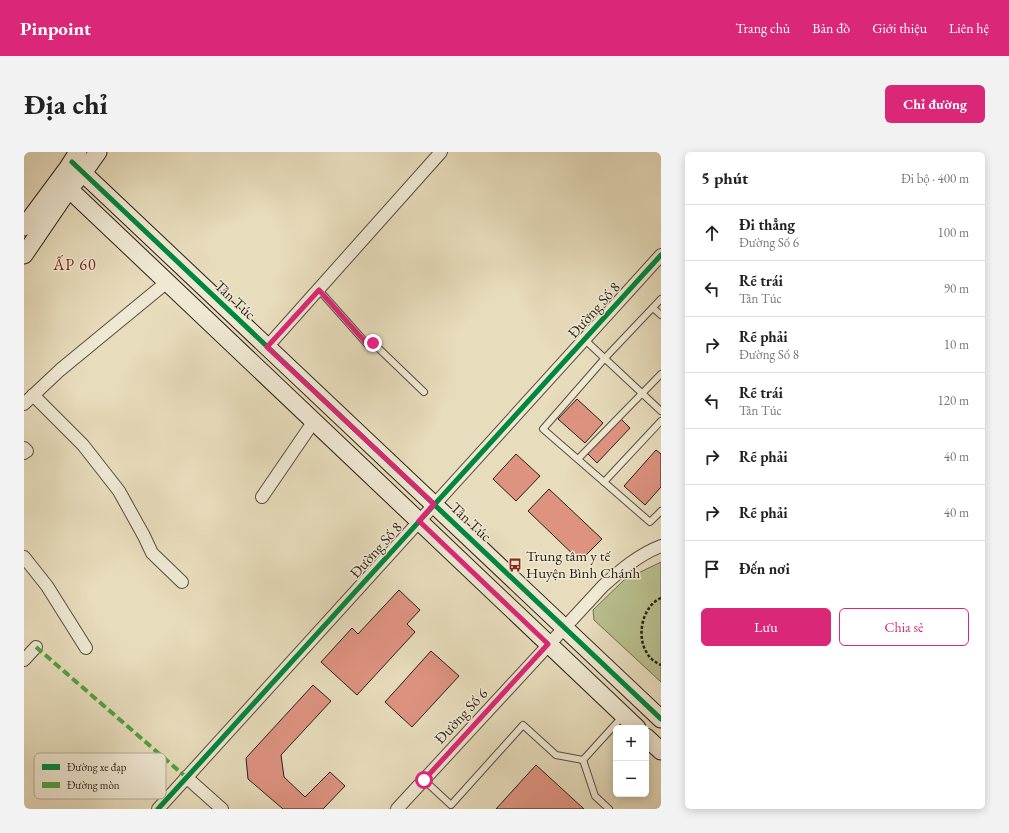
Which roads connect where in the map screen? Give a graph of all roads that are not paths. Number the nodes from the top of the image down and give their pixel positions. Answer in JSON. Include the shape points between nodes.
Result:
{"nodes":[{"id":1,"x":441,"y":152,"type":"edge"},
{"id":2,"x":96,"y":153,"type":"edge"},
{"id":3,"x":78,"y":162,"type":"edge"},
{"id":4,"x":64,"y":184,"type":"junction"},
{"id":5,"x":26,"y":219,"type":"edge"},
{"id":6,"x":24,"y":255,"type":"edge"},
{"id":7,"x":661,"y":255,"type":"edge"},
{"id":8,"x":167,"y":282,"type":"junction"},
{"id":9,"x":319,"y":290,"type":"junction"},
{"id":10,"x":661,"y":299,"type":"edge"},
{"id":11,"x":653,"y":308,"type":"junction"},
{"id":12,"x":661,"y":315,"type":"edge"},
{"id":13,"x":584,"y":339,"type":"junction"},
{"id":14,"x":267,"y":347,"type":"junction"},
{"id":15,"x":605,"y":358,"type":"junction"},
{"id":16,"x":661,"y":374,"type":"edge"},
{"id":17,"x":424,"y":392,"type":"dead end"},
{"id":18,"x":642,"y":393,"type":"junction"},
{"id":19,"x":33,"y":395,"type":"junction"},
{"id":20,"x":24,"y":404,"type":"edge"},
{"id":21,"x":661,"y":411,"type":"edge"},
{"id":22,"x":314,"y":421,"type":"junction"},
{"id":23,"x":661,"y":421,"type":"edge"},
{"id":24,"x":24,"y":448,"type":"edge"},
{"id":25,"x":24,"y":453,"type":"edge"},
{"id":26,"x":578,"y":459,"type":"junction"},
{"id":27,"x":604,"y":482,"type":"junction"},
{"id":28,"x":262,"y":497,"type":"dead end"},
{"id":29,"x":434,"y":504,"type":"junction"},
{"id":30,"x":661,"y":511,"type":"edge"},
{"id":31,"x":661,"y":520,"type":"edge"},
{"id":32,"x":419,"y":521,"type":"junction"},
{"id":33,"x":650,"y":522,"type":"junction"},
{"id":34,"x":661,"y":546,"type":"edge"},
{"id":35,"x":24,"y":558,"type":"edge"},
{"id":36,"x":182,"y":582,"type":"dead end"},
{"id":37,"x":564,"y":628,"type":"junction"},
{"id":38,"x":548,"y":644,"type":"junction"},
{"id":39,"x":36,"y":647,"type":"dead end"},
{"id":40,"x":86,"y":648,"type":"dead end"},
{"id":41,"x":24,"y":660,"type":"edge"},
{"id":42,"x":624,"y":716,"type":"junction"},
{"id":43,"x":661,"y":719,"type":"edge"},
{"id":44,"x":634,"y":725,"type":"edge"},
{"id":45,"x":649,"y":740,"type":"edge"},
{"id":46,"x":661,"y":751,"type":"edge"},
{"id":47,"x":583,"y":760,"type":"junction"},
{"id":48,"x":186,"y":777,"type":"junction"},
{"id":49,"x":424,"y":780,"type":"junction"},
{"id":50,"x":158,"y":809,"type":"edge"},
{"id":51,"x":222,"y":809,"type":"edge"},
{"id":52,"x":397,"y":809,"type":"edge"},
{"id":53,"x":609,"y":809,"type":"edge"}],
"edges":[{"from":1,"to":9,"type":"street"},
{"from":2,"to":3,"type":"street"},
{"from":3,"to":4,"type":"street"},
{"from":3,"to":14,"type":"street","name":"Tân Túc"},
{"from":4,"to":5,"type":"street"},
{"from":4,"to":6,"type":"street"},
{"from":4,"to":8,"type":"street"},
{"from":7,"to":13,"type":"street","name":"Đường Số 8"},
{"from":8,"to":19,"type":"street"},
{"from":8,"to":22,"type":"street"},
{"from":9,"to":14,"type":"street"},
{"from":9,"to":17,"type":"lane","via":[[367,344],[373,343]]},
{"from":10,"to":11,"type":"lane"},
{"from":11,"to":12,"type":"lane"},
{"from":11,"to":15,"type":"lane"},
{"from":13,"to":15,"type":"lane"},
{"from":13,"to":29,"type":"street","name":"Đường Số 8"},
{"from":14,"to":29,"type":"street","name":"Tân Túc"},
{"from":15,"to":18,"type":"lane"},
{"from":15,"to":26,"type":"lane","via":[[543,429]]},
{"from":16,"to":18,"type":"lane"},
{"from":18,"to":21,"type":"lane"},
{"from":18,"to":26,"type":"lane"},
{"from":19,"to":20,"type":"street"},
{"from":19,"to":36,"type":"street","via":[[83,445],[119,492],[152,553]]},
{"from":22,"to":28,"type":"street"},
{"from":22,"to":32,"type":"street"},
{"from":23,"to":27,"type":"lane"},
{"from":24,"to":25,"type":"street","via":[[27,451]]},
{"from":26,"to":27,"type":"lane"},
{"from":27,"to":33,"type":"lane"},
{"from":29,"to":32,"type":"street","name":"Đường Số 8"},
{"from":29,"to":37,"type":"street","name":"Tân Túc"},
{"from":30,"to":33,"type":"lane"},
{"from":31,"to":33,"type":"lane"},
{"from":32,"to":38,"type":"street"},
{"from":32,"to":48,"type":"street","name":"Đường Số 8"},
{"from":34,"to":37,"type":"street","via":[[626,566],[603,586]]},
{"from":35,"to":40,"type":"street","via":[[47,586]]},
{"from":37,"to":38,"type":"street"},
{"from":37,"to":43,"type":"street","name":"Tân Túc"},
{"from":38,"to":42,"type":"street"},
{"from":38,"to":49,"type":"street","name":"Đường Số 6"},
{"from":39,"to":41,"type":"street"},
{"from":42,"to":44,"type":"street"},
{"from":42,"to":47,"type":"lane"},
{"from":45,"to":46,"type":"street"},
{"from":47,"to":49,"type":"lane","via":[[556,755],[523,725],[451,805]]},
{"from":47,"to":53,"type":"lane","via":[[596,796]]},
{"from":48,"to":50,"type":"street","name":"Đường Số 8"},
{"from":48,"to":51,"type":"street"},
{"from":49,"to":52,"type":"street","name":"Đường Số 6"}]}
